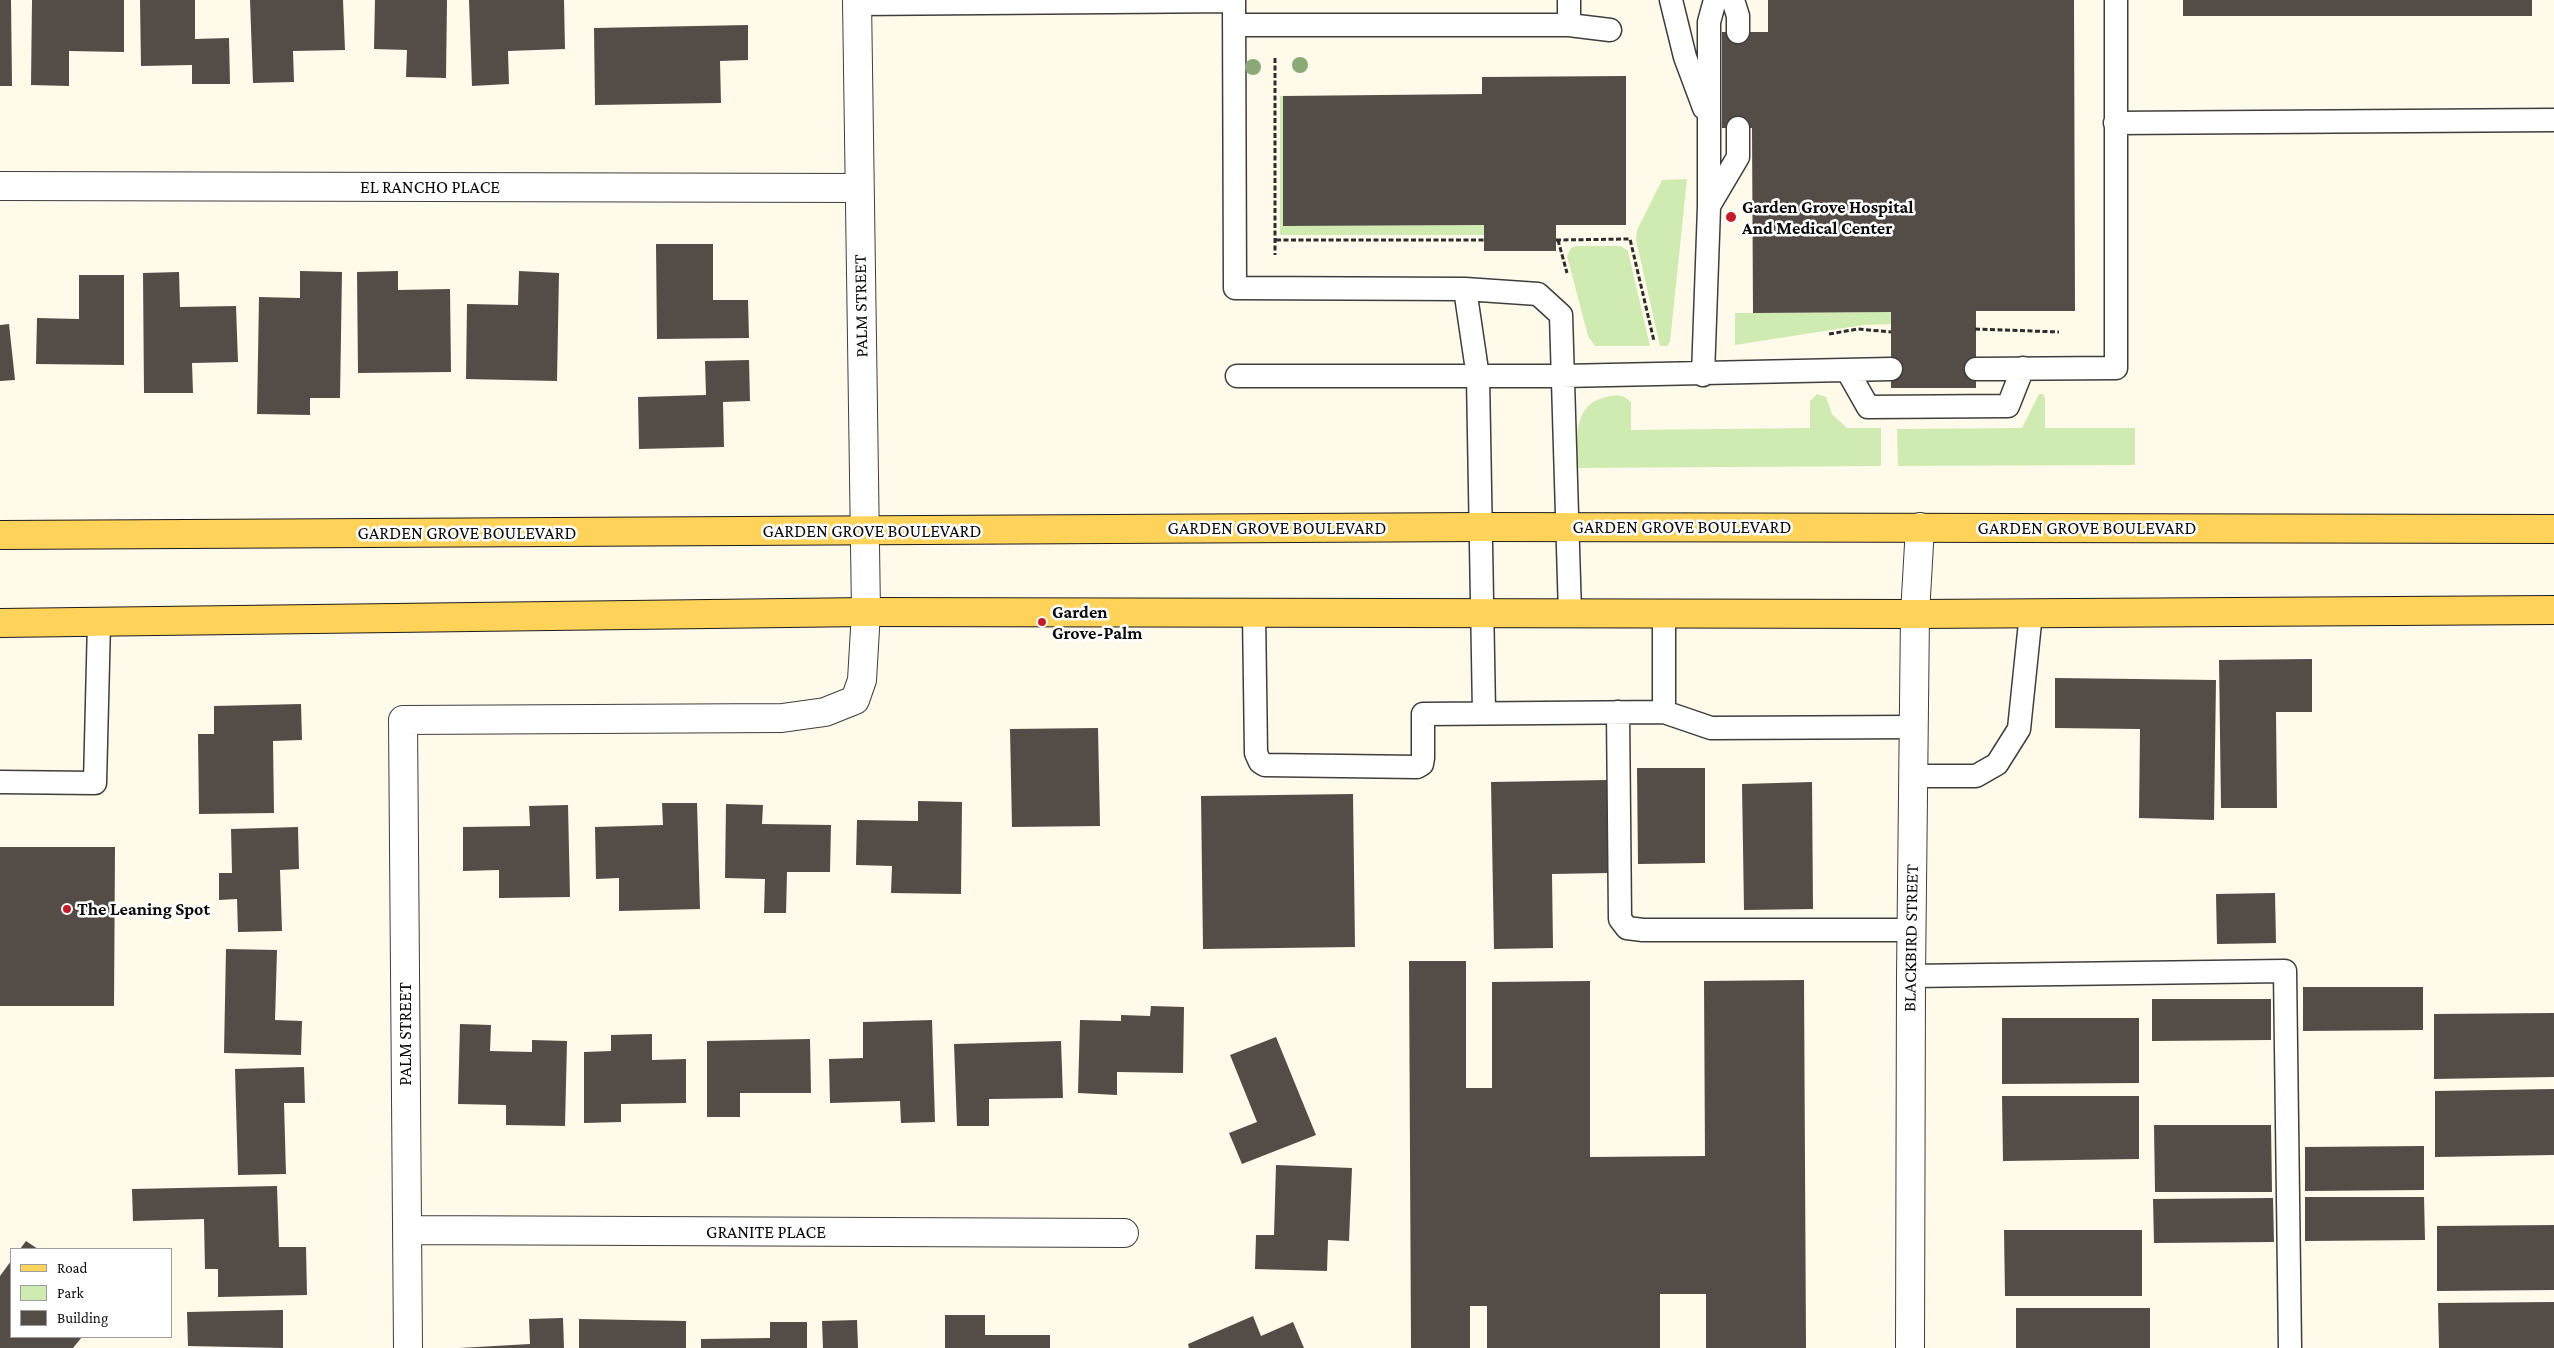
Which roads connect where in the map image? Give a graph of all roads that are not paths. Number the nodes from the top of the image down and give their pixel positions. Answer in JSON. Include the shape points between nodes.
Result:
{"nodes":[{"id":1,"x":1234,"y":0,"type":"edge"},
{"id":2,"x":1569,"y":0,"type":"edge"},
{"id":3,"x":1671,"y":0,"type":"edge"},
{"id":4,"x":1715,"y":0,"type":"edge"},
{"id":5,"x":1734,"y":0,"type":"edge"},
{"id":6,"x":2116,"y":0,"type":"edge"},
{"id":7,"x":857,"y":2,"type":"edge"},
{"id":8,"x":1234,"y":25,"type":"junction"},
{"id":9,"x":1569,"y":25,"type":"junction"},
{"id":10,"x":1610,"y":30,"type":"dead end"},
{"id":11,"x":1738,"y":32,"type":"dead end"},
{"id":12,"x":2554,"y":120,"type":"edge"},
{"id":13,"x":1709,"y":121,"type":"junction"},
{"id":14,"x":2115,"y":123,"type":"junction"},
{"id":15,"x":1738,"y":128,"type":"dead end"},
{"id":16,"x":0,"y":186,"type":"edge"},
{"id":17,"x":859,"y":188,"type":"junction"},
{"id":18,"x":1709,"y":206,"type":"junction"},
{"id":19,"x":1465,"y":289,"type":"junction"},
{"id":20,"x":2023,"y":368,"type":"junction"},
{"id":21,"x":1976,"y":369,"type":"dead end"},
{"id":22,"x":1847,"y":370,"type":"junction"},
{"id":23,"x":1891,"y":370,"type":"dead end"},
{"id":24,"x":1703,"y":375,"type":"junction"},
{"id":25,"x":1237,"y":376,"type":"dead end"},
{"id":26,"x":1564,"y":376,"type":"junction"},
{"id":27,"x":1478,"y":377,"type":"junction"},
{"id":28,"x":1481,"y":527,"type":"junction"},
{"id":29,"x":1567,"y":527,"type":"junction"},
{"id":30,"x":1920,"y":527,"type":"junction"},
{"id":31,"x":2554,"y":529,"type":"edge"},
{"id":32,"x":864,"y":531,"type":"junction"},
{"id":33,"x":0,"y":535,"type":"edge"},
{"id":34,"x":2554,"y":610,"type":"edge"},
{"id":35,"x":866,"y":612,"type":"junction"},
{"id":36,"x":1254,"y":613,"type":"junction"},
{"id":37,"x":2031,"y":613,"type":"junction"},
{"id":38,"x":1483,"y":614,"type":"junction"},
{"id":39,"x":1570,"y":614,"type":"junction"},
{"id":40,"x":1664,"y":614,"type":"junction"},
{"id":41,"x":1915,"y":614,"type":"junction"},
{"id":42,"x":99,"y":622,"type":"junction"},
{"id":43,"x":0,"y":623,"type":"edge"},
{"id":44,"x":1484,"y":712,"type":"junction"},
{"id":45,"x":1618,"y":712,"type":"junction"},
{"id":46,"x":1664,"y":712,"type":"junction"},
{"id":47,"x":1914,"y":727,"type":"junction"},
{"id":48,"x":1913,"y":776,"type":"junction"},
{"id":49,"x":0,"y":782,"type":"edge"},
{"id":50,"x":1911,"y":930,"type":"junction"},
{"id":51,"x":1911,"y":976,"type":"junction"},
{"id":52,"x":407,"y":1230,"type":"junction"},
{"id":53,"x":1124,"y":1233,"type":"dead end"},
{"id":54,"x":408,"y":1348,"type":"edge"},
{"id":55,"x":1910,"y":1348,"type":"edge"},
{"id":56,"x":2290,"y":1348,"type":"edge"}],
"edges":[{"from":1,"to":7,"type":"lane"},
{"from":1,"to":8,"type":"lane"},
{"from":2,"to":9,"type":"lane"},
{"from":3,"to":13,"type":"lane","via":[[1685,57]]},
{"from":4,"to":13,"type":"lane","via":[[1710,22]]},
{"from":5,"to":11,"type":"lane"},
{"from":6,"to":14,"type":"lane"},
{"from":7,"to":17,"type":"street","name":"PALM STREET"},
{"from":8,"to":9,"type":"lane"},
{"from":8,"to":19,"type":"lane","via":[[1235,288]]},
{"from":9,"to":10,"type":"lane"},
{"from":12,"to":14,"type":"lane"},
{"from":13,"to":18,"type":"lane"},
{"from":14,"to":20,"type":"lane","via":[[2116,368]]},
{"from":15,"to":18,"type":"lane","via":[[1738,157]]},
{"from":16,"to":17,"type":"street","name":"EL RANCHO PLACE"},
{"from":17,"to":32,"type":"street","name":"PALM STREET"},
{"from":18,"to":24,"type":"lane"},
{"from":19,"to":26,"type":"lane","via":[[1538,294],[1561,315]]},
{"from":19,"to":27,"type":"lane"},
{"from":20,"to":21,"type":"lane"},
{"from":20,"to":22,"type":"lane","via":[[2008,406],[1868,407]]},
{"from":22,"to":23,"type":"lane"},
{"from":22,"to":24,"type":"lane"},
{"from":24,"to":26,"type":"lane"},
{"from":25,"to":27,"type":"lane"},
{"from":26,"to":27,"type":"lane"},
{"from":26,"to":29,"type":"lane"},
{"from":27,"to":28,"type":"lane"},
{"from":28,"to":29,"type":"main road","name":"GARDEN GROVE BOULEVARD"},
{"from":28,"to":32,"type":"main road","name":"GARDEN GROVE BOULEVARD"},
{"from":28,"to":38,"type":"lane"},
{"from":29,"to":30,"type":"main road","name":"GARDEN GROVE BOULEVARD"},
{"from":29,"to":39,"type":"lane"},
{"from":30,"to":31,"type":"main road","name":"GARDEN GROVE BOULEVARD"},
{"from":30,"to":41,"type":"street","name":"BLACKBIRD STREET"},
{"from":32,"to":33,"type":"main road","name":"GARDEN GROVE BOULEVARD"},
{"from":32,"to":35,"type":"street","name":"PALM STREET"},
{"from":34,"to":37,"type":"main road"},
{"from":35,"to":36,"type":"main road"},
{"from":35,"to":42,"type":"main road"},
{"from":35,"to":52,"type":"street","name":"PALM STREET","via":[[862,680],[855,700],[825,712],[782,718],[403,720]]},
{"from":36,"to":38,"type":"main road"},
{"from":36,"to":44,"type":"lane","via":[[1256,753],[1265,765],[1417,767],[1423,758],[1423,714]]},
{"from":37,"to":41,"type":"main road"},
{"from":37,"to":48,"type":"lane","via":[[2018,729],[1997,764],[1976,776]]},
{"from":38,"to":39,"type":"main road"},
{"from":38,"to":44,"type":"lane"},
{"from":39,"to":40,"type":"main road"},
{"from":40,"to":41,"type":"main road"},
{"from":40,"to":46,"type":"lane"},
{"from":41,"to":47,"type":"street","name":"BLACKBIRD STREET"},
{"from":42,"to":43,"type":"main road"},
{"from":42,"to":49,"type":"lane","via":[[95,783]]},
{"from":44,"to":45,"type":"lane"},
{"from":45,"to":46,"type":"lane"},
{"from":45,"to":50,"type":"lane","via":[[1620,919],[1627,928]]},
{"from":46,"to":47,"type":"lane","via":[[1711,728]]},
{"from":47,"to":48,"type":"street","name":"BLACKBIRD STREET"},
{"from":48,"to":50,"type":"street","name":"BLACKBIRD STREET"},
{"from":50,"to":51,"type":"street","name":"BLACKBIRD STREET"},
{"from":51,"to":55,"type":"street","name":"BLACKBIRD STREET"},
{"from":51,"to":56,"type":"lane","via":[[2285,970]]},
{"from":52,"to":53,"type":"street","name":"GRANITE PLACE"},
{"from":52,"to":54,"type":"street","name":"PALM STREET"}]}
